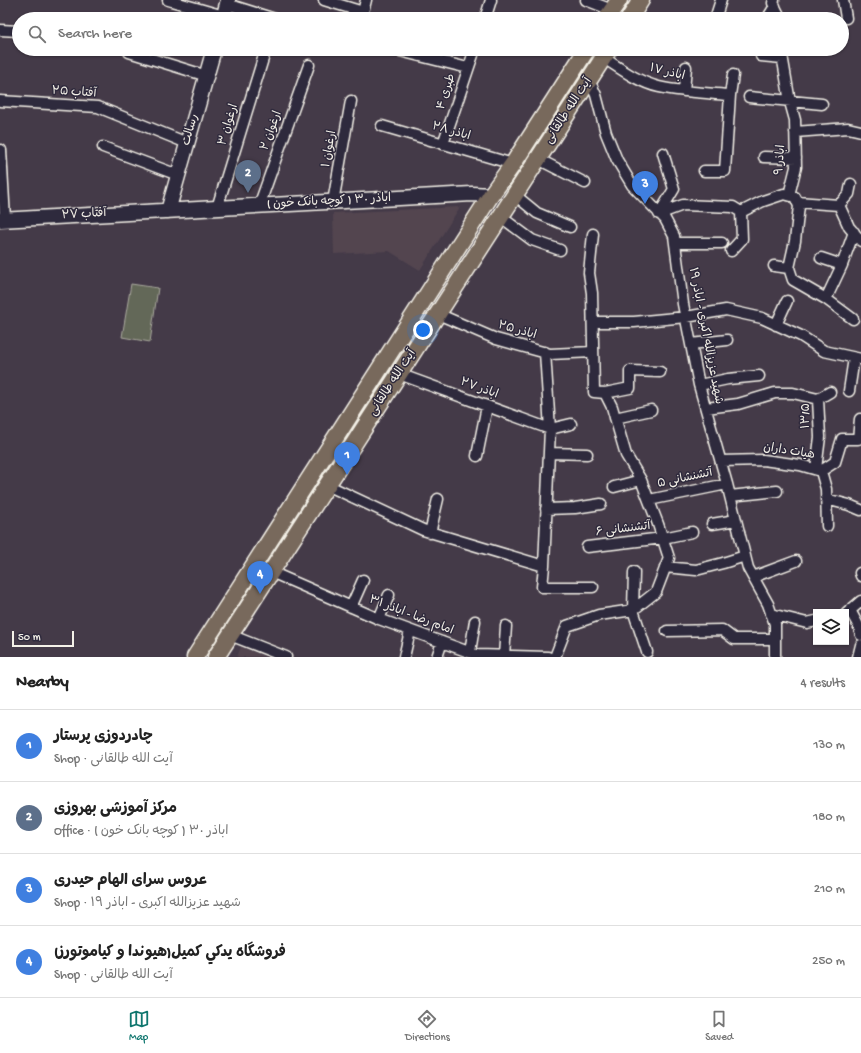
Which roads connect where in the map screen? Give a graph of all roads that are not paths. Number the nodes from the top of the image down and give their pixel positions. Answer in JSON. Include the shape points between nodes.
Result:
{"nodes":[{"id":1,"x":168,"y":0,"type":"edge"},
{"id":2,"x":324,"y":0,"type":"edge"},
{"id":3,"x":366,"y":0,"type":"edge"},
{"id":4,"x":586,"y":0,"type":"edge"},
{"id":5,"x":641,"y":0,"type":"edge"},
{"id":6,"x":721,"y":0,"type":"edge"},
{"id":7,"x":844,"y":0,"type":"edge"},
{"id":8,"x":489,"y":1,"type":"edge"},
{"id":9,"x":225,"y":10,"type":"edge"},
{"id":10,"x":612,"y":10,"type":"edge"},
{"id":11,"x":236,"y":12,"type":"edge"},
{"id":12,"x":487,"y":12,"type":"edge"},
{"id":13,"x":633,"y":12,"type":"edge"},
{"id":14,"x":717,"y":12,"type":"edge"},
{"id":15,"x":845,"y":12,"type":"edge"},
{"id":16,"x":0,"y":30,"type":"edge"},
{"id":17,"x":12,"y":31,"type":"edge"},
{"id":18,"x":142,"y":56,"type":"edge"},
{"id":19,"x":212,"y":56,"type":"edge"},
{"id":20,"x":264,"y":56,"type":"edge"},
{"id":21,"x":420,"y":56,"type":"edge"},
{"id":22,"x":472,"y":56,"type":"edge"},
{"id":23,"x":583,"y":56,"type":"edge"},
{"id":24,"x":605,"y":56,"type":"edge"},
{"id":25,"x":608,"y":56,"type":"edge"},
{"id":26,"x":782,"y":56,"type":"edge"},
{"id":27,"x":310,"y":64,"type":"dead end"},
{"id":28,"x":686,"y":67,"type":"dead end"},
{"id":29,"x":468,"y":68,"type":"junction"},
{"id":30,"x":733,"y":75,"type":"dead end"},
{"id":31,"x":207,"y":76,"type":"junction"},
{"id":32,"x":589,"y":80,"type":"junction"},
{"id":33,"x":684,"y":91,"type":"junction"},
{"id":34,"x":730,"y":95,"type":"junction"},
{"id":35,"x":749,"y":97,"type":"dead end"},
{"id":36,"x":0,"y":101,"type":"edge"},
{"id":37,"x":351,"y":101,"type":"dead end"},
{"id":38,"x":790,"y":102,"type":"junction"},
{"id":39,"x":822,"y":104,"type":"dead end"},
{"id":40,"x":546,"y":113,"type":"junction"},
{"id":41,"x":562,"y":123,"type":"junction"},
{"id":42,"x":382,"y":126,"type":"dead end"},
{"id":43,"x":861,"y":130,"type":"edge"},
{"id":44,"x":795,"y":132,"type":"junction"},
{"id":45,"x":187,"y":143,"type":"junction"},
{"id":46,"x":443,"y":144,"type":"junction"},
{"id":47,"x":103,"y":147,"type":"dead end"},
{"id":48,"x":523,"y":149,"type":"junction"},
{"id":49,"x":1,"y":150,"type":"dead end"},
{"id":50,"x":663,"y":153,"type":"dead end"},
{"id":51,"x":764,"y":157,"type":"dead end"},
{"id":52,"x":796,"y":158,"type":"junction"},
{"id":53,"x":538,"y":159,"type":"junction"},
{"id":54,"x":513,"y":164,"type":"junction"},
{"id":55,"x":704,"y":171,"type":"dead end"},
{"id":56,"x":178,"y":175,"type":"junction"},
{"id":57,"x":585,"y":183,"type":"dead end"},
{"id":58,"x":851,"y":184,"type":"dead end"},
{"id":59,"x":491,"y":195,"type":"junction"},
{"id":60,"x":515,"y":195,"type":"junction"},
{"id":61,"x":793,"y":199,"type":"junction"},
{"id":62,"x":333,"y":202,"type":"junction"},
{"id":63,"x":839,"y":205,"type":"junction"},
{"id":64,"x":259,"y":206,"type":"junction"},
{"id":65,"x":217,"y":208,"type":"junction"},
{"id":66,"x":168,"y":211,"type":"junction"},
{"id":67,"x":741,"y":212,"type":"junction"},
{"id":68,"x":659,"y":214,"type":"junction"},
{"id":69,"x":501,"y":217,"type":"junction"},
{"id":70,"x":3,"y":220,"type":"edge"},
{"id":71,"x":570,"y":227,"type":"dead end"},
{"id":72,"x":854,"y":232,"type":"junction"},
{"id":73,"x":593,"y":234,"type":"dead end"},
{"id":74,"x":861,"y":241,"type":"edge"},
{"id":75,"x":675,"y":243,"type":"junction"},
{"id":76,"x":722,"y":243,"type":"dead end"},
{"id":77,"x":560,"y":250,"type":"dead end"},
{"id":78,"x":731,"y":251,"type":"dead end"},
{"id":79,"x":821,"y":258,"type":"dead end"},
{"id":80,"x":842,"y":265,"type":"junction"},
{"id":81,"x":774,"y":266,"type":"dead end"},
{"id":82,"x":789,"y":268,"type":"junction"},
{"id":83,"x":826,"y":299,"type":"junction"},
{"id":84,"x":787,"y":301,"type":"dead end"},
{"id":85,"x":438,"y":314,"type":"junction"},
{"id":86,"x":686,"y":317,"type":"junction"},
{"id":87,"x":853,"y":319,"type":"dead end"},
{"id":88,"x":593,"y":322,"type":"junction"},
{"id":89,"x":776,"y":324,"type":"junction"},
{"id":90,"x":727,"y":340,"type":"dead end"},
{"id":91,"x":691,"y":344,"type":"junction"},
{"id":92,"x":545,"y":352,"type":"junction"},
{"id":93,"x":593,"y":352,"type":"junction"},
{"id":94,"x":857,"y":358,"type":"edge"},
{"id":95,"x":660,"y":372,"type":"dead end"},
{"id":96,"x":399,"y":374,"type":"junction"},
{"id":97,"x":759,"y":376,"type":"dead end"},
{"id":98,"x":699,"y":385,"type":"junction"},
{"id":99,"x":849,"y":391,"type":"dead end"},
{"id":100,"x":830,"y":392,"type":"dead end"},
{"id":101,"x":605,"y":393,"type":"junction"},
{"id":102,"x":818,"y":399,"type":"junction"},
{"id":103,"x":487,"y":406,"type":"junction"},
{"id":104,"x":706,"y":408,"type":"junction"},
{"id":105,"x":651,"y":410,"type":"dead end"},
{"id":106,"x":615,"y":418,"type":"junction"},
{"id":107,"x":860,"y":419,"type":"dead end"},
{"id":108,"x":572,"y":424,"type":"dead end"},
{"id":109,"x":550,"y":429,"type":"junction"},
{"id":110,"x":549,"y":453,"type":"junction"},
{"id":111,"x":586,"y":454,"type":"dead end"},
{"id":112,"x":477,"y":456,"type":"dead end"},
{"id":113,"x":721,"y":461,"type":"junction"},
{"id":114,"x":819,"y":470,"type":"junction"},
{"id":115,"x":641,"y":480,"type":"junction"},
{"id":116,"x":727,"y":484,"type":"junction"},
{"id":117,"x":327,"y":485,"type":"junction"},
{"id":118,"x":614,"y":487,"type":"dead end"},
{"id":119,"x":777,"y":491,"type":"dead end"},
{"id":120,"x":730,"y":496,"type":"junction"},
{"id":121,"x":826,"y":498,"type":"junction"},
{"id":122,"x":438,"y":499,"type":"dead end"},
{"id":123,"x":649,"y":500,"type":"junction"},
{"id":124,"x":601,"y":504,"type":"dead end"},
{"id":125,"x":546,"y":509,"type":"junction"},
{"id":126,"x":861,"y":510,"type":"edge"},
{"id":127,"x":736,"y":520,"type":"junction"},
{"id":128,"x":712,"y":524,"type":"dead end"},
{"id":129,"x":827,"y":526,"type":"dead end"},
{"id":130,"x":692,"y":532,"type":"dead end"},
{"id":131,"x":430,"y":533,"type":"junction"},
{"id":132,"x":663,"y":538,"type":"junction"},
{"id":133,"x":587,"y":547,"type":"dead end"},
{"id":134,"x":745,"y":556,"type":"junction"},
{"id":135,"x":796,"y":561,"type":"dead end"},
{"id":136,"x":544,"y":566,"type":"junction"},
{"id":137,"x":665,"y":567,"type":"junction"},
{"id":138,"x":271,"y":572,"type":"junction"},
{"id":139,"x":634,"y":572,"type":"dead end"},
{"id":140,"x":753,"y":577,"type":"junction"},
{"id":141,"x":363,"y":580,"type":"dead end"},
{"id":142,"x":594,"y":587,"type":"dead end"},
{"id":143,"x":389,"y":595,"type":"dead end"},
{"id":144,"x":861,"y":601,"type":"edge"},
{"id":145,"x":351,"y":607,"type":"junction"},
{"id":146,"x":634,"y":610,"type":"junction"},
{"id":147,"x":849,"y":611,"type":"edge"},
{"id":148,"x":849,"y":613,"type":"edge"},
{"id":149,"x":772,"y":614,"type":"junction"},
{"id":150,"x":379,"y":619,"type":"junction"},
{"id":151,"x":475,"y":621,"type":"dead end"},
{"id":152,"x":813,"y":622,"type":"edge"},
{"id":153,"x":506,"y":626,"type":"dead end"},
{"id":154,"x":410,"y":631,"type":"junction"},
{"id":155,"x":667,"y":631,"type":"dead end"},
{"id":156,"x":861,"y":635,"type":"edge"},
{"id":157,"x":230,"y":636,"type":"junction"},
{"id":158,"x":775,"y":638,"type":"junction"},
{"id":159,"x":442,"y":642,"type":"junction"},
{"id":160,"x":861,"y":645,"type":"edge"},
{"id":161,"x":647,"y":652,"type":"dead end"},
{"id":162,"x":475,"y":655,"type":"edge"},
{"id":163,"x":504,"y":656,"type":"junction"},
{"id":164,"x":195,"y":657,"type":"edge"},
{"id":165,"x":216,"y":657,"type":"edge"},
{"id":166,"x":286,"y":657,"type":"edge"},
{"id":167,"x":404,"y":657,"type":"edge"},
{"id":168,"x":437,"y":657,"type":"edge"},
{"id":169,"x":548,"y":657,"type":"edge"},
{"id":170,"x":555,"y":657,"type":"edge"},
{"id":171,"x":775,"y":657,"type":"edge"},
{"id":172,"x":858,"y":657,"type":"edge"}],
"edges":[{"from":1,"to":9,"type":"street"},
{"from":2,"to":3,"type":"street","via":[[363,12]]},
{"from":4,"to":10,"type":"street"},
{"from":5,"to":13,"type":"main road"},
{"from":6,"to":14,"type":"street"},
{"from":7,"to":15,"type":"street"},
{"from":8,"to":12,"type":"street"},
{"from":9,"to":11,"type":"street"},
{"from":16,"to":17,"type":"street"},
{"from":18,"to":31,"type":"street"},
{"from":19,"to":31,"type":"main road","name":"رسالت"},
{"from":20,"to":65,"type":"street","name":"ارغوان ۳"},
{"from":21,"to":29,"type":"street"},
{"from":22,"to":29,"type":"street","name":"طبری ۴"},
{"from":23,"to":40,"type":"main road","name":"آیت الله طالقانی"},
{"from":24,"to":32,"type":"main road","name":"آیت الله طالقانی"},
{"from":25,"to":33,"type":"street","name":"اباذر ۱۷","via":[[630,76],[657,86]]},
{"from":26,"to":38,"type":"street","name":"اباذر ۹"},
{"from":27,"to":64,"type":"street","name":"ارغوان ۲"},
{"from":28,"to":33,"type":"street"},
{"from":29,"to":46,"type":"street","name":"طبری ۴"},
{"from":30,"to":34,"type":"street"},
{"from":31,"to":45,"type":"main road","name":"رسالت"},
{"from":32,"to":41,"type":"main road","name":"آیت الله طالقانی"},
{"from":32,"to":68,"type":"street","name":"شهید عزیزالله اکبری - اباذر ۱۹","via":[[617,160],[632,185]]},
{"from":33,"to":34,"type":"street","name":"اباذر ۱۷"},
{"from":34,"to":55,"type":"street","via":[[725,171]]},
{"from":35,"to":38,"type":"street"},
{"from":36,"to":45,"type":"street","name":"آفتاب ۲۵","via":[[98,107]]},
{"from":37,"to":62,"type":"street","name":"ارغوان ۱"},
{"from":38,"to":39,"type":"street"},
{"from":38,"to":44,"type":"street","name":"اباذر ۹"},
{"from":40,"to":41,"type":"main road","via":[[550,125]]},
{"from":40,"to":48,"type":"main road","name":"آیت الله طالقانی"},
{"from":41,"to":53,"type":"main road","name":"آیت الله طالقانی"},
{"from":42,"to":46,"type":"street","name":"اباذر ۲۸"},
{"from":43,"to":44,"type":"street","via":[[848,128]]},
{"from":44,"to":52,"type":"street","name":"اباذر ۹"},
{"from":45,"to":56,"type":"main road","name":"رسالت"},
{"from":46,"to":54,"type":"street","name":"اباذر ۲۸"},
{"from":47,"to":56,"type":"street"},
{"from":48,"to":53,"type":"main road","via":[[535,148]]},
{"from":48,"to":54,"type":"main road","name":"آیت الله طالقانی"},
{"from":49,"to":70,"type":"street"},
{"from":50,"to":68,"type":"street","via":[[674,189]]},
{"from":51,"to":52,"type":"street"},
{"from":52,"to":61,"type":"street","name":"اباذر ۹"},
{"from":53,"to":57,"type":"street"},
{"from":53,"to":60,"type":"main road","name":"آیت الله طالقانی"},
{"from":54,"to":59,"type":"main road","name":"آیت الله طالقانی"},
{"from":56,"to":66,"type":"main road","name":"رسالت"},
{"from":58,"to":63,"type":"street","via":[[848,194]]},
{"from":59,"to":62,"type":"main road","name":"اباذر ۳۰ ( کوچه بانک خون )"},
{"from":59,"to":164,"type":"main road","name":"آیت الله طالقانی"},
{"from":60,"to":69,"type":"main road","name":"آیت الله طالقانی"},
{"from":60,"to":71,"type":"street","via":[[537,213]]},
{"from":61,"to":63,"type":"street"},
{"from":61,"to":67,"type":"street","via":[[784,194]]},
{"from":61,"to":82,"type":"street","name":"اباذر ۹","via":[[799,206]]},
{"from":62,"to":64,"type":"main road","name":"اباذر ۳۰ ( کوچه بانک خون )"},
{"from":63,"to":72,"type":"street"},
{"from":64,"to":65,"type":"main road","name":"اباذر ۳۰ ( کوچه بانک خون )"},
{"from":65,"to":66,"type":"main road","name":"اباذر ۳۰ ( کوچه بانک خون )"},
{"from":66,"to":70,"type":"main road","name":"آفتاب ۲۷"},
{"from":67,"to":68,"type":"street","via":[[733,207],[683,205]]},
{"from":67,"to":78,"type":"street","via":[[742,239]]},
{"from":68,"to":75,"type":"street","name":"شهید عزیزالله اکبری - اباذر ۱۹","via":[[665,219]]},
{"from":69,"to":77,"type":"street","via":[[532,240]]},
{"from":69,"to":85,"type":"main road","name":"آیت الله طالقانی"},
{"from":72,"to":74,"type":"street"},
{"from":72,"to":80,"type":"street"},
{"from":73,"to":88,"type":"street","via":[[589,273]]},
{"from":75,"to":76,"type":"street"},
{"from":75,"to":86,"type":"street","name":"شهید عزیزالله اکبری - اباذر ۱۹"},
{"from":79,"to":80,"type":"street"},
{"from":80,"to":83,"type":"street"},
{"from":81,"to":82,"type":"street"},
{"from":82,"to":83,"type":"street","via":[[793,280]]},
{"from":83,"to":87,"type":"street"},
{"from":84,"to":89,"type":"street"},
{"from":85,"to":92,"type":"street","name":"اباذر ۲۵","via":[[496,339]]},
{"from":85,"to":96,"type":"main road","name":"آیت الله طالقانی"},
{"from":86,"to":88,"type":"street","via":[[634,322]]},
{"from":86,"to":89,"type":"street","via":[[726,310],[762,318]]},
{"from":86,"to":91,"type":"street","name":"شهید عزیزالله اکبری - اباذر ۱۹"},
{"from":88,"to":93,"type":"street"},
{"from":89,"to":94,"type":"street","via":[[824,351]]},
{"from":90,"to":91,"type":"street"},
{"from":91,"to":98,"type":"street","name":"شهید عزیزالله اکبری - اباذر ۱۹"},
{"from":92,"to":93,"type":"street","name":"اباذر ۲۵"},
{"from":92,"to":109,"type":"street"},
{"from":93,"to":101,"type":"street","via":[[594,392]]},
{"from":94,"to":99,"type":"street"},
{"from":95,"to":101,"type":"street","via":[[630,371],[630,388]]},
{"from":96,"to":103,"type":"street","name":"اباذر ۲۷"},
{"from":96,"to":117,"type":"main road","name":"آیت الله طالقانی"},
{"from":97,"to":98,"type":"street"},
{"from":98,"to":104,"type":"street","name":"شهید عزیزالله اکبری - اباذر ۱۹"},
{"from":100,"to":102,"type":"street","name":"۱۳/۵"},
{"from":101,"to":106,"type":"street"},
{"from":102,"to":104,"type":"street","via":[[793,393],[775,393],[738,404]]},
{"from":102,"to":114,"type":"street","name":"۱۳/۵"},
{"from":103,"to":109,"type":"street","name":"اباذر ۲۷"},
{"from":103,"to":112,"type":"street"},
{"from":104,"to":113,"type":"street","name":"شهید عزیزالله اکبری - اباذر ۱۹"},
{"from":105,"to":106,"type":"street"},
{"from":106,"to":115,"type":"street","via":[[626,455]]},
{"from":107,"to":114,"type":"street","via":[[858,439],[842,439],[835,462]]},
{"from":108,"to":109,"type":"street"},
{"from":109,"to":110,"type":"street"},
{"from":110,"to":111,"type":"street"},
{"from":110,"to":125,"type":"street"},
{"from":113,"to":114,"type":"street","name":"هیات داران","via":[[763,460]]},
{"from":113,"to":116,"type":"street","name":"شهید عزیزالله اکبری - اباذر ۱۹"},
{"from":114,"to":121,"type":"street","name":"هیات داران","via":[[826,489]]},
{"from":115,"to":118,"type":"street"},
{"from":115,"to":123,"type":"street"},
{"from":116,"to":120,"type":"street","name":"شهید عزیزالله اکبری - اباذر ۱۹"},
{"from":116,"to":123,"type":"street","name":"آتشنشانی ۵"},
{"from":117,"to":131,"type":"street"},
{"from":117,"to":138,"type":"main road","name":"آیت الله طالقانی"},
{"from":119,"to":120,"type":"street"},
{"from":120,"to":127,"type":"street","name":"شهید عزیزالله اکبری - اباذر ۱۹"},
{"from":121,"to":126,"type":"street"},
{"from":121,"to":129,"type":"street","name":"هیات داران"},
{"from":122,"to":131,"type":"street"},
{"from":123,"to":132,"type":"street"},
{"from":124,"to":125,"type":"street"},
{"from":125,"to":136,"type":"street"},
{"from":127,"to":128,"type":"street"},
{"from":127,"to":134,"type":"street","name":"شهید عزیزالله اکبری - اباذر ۱۹"},
{"from":130,"to":132,"type":"street","name":"آتشنشانی ۶"},
{"from":131,"to":136,"type":"street"},
{"from":132,"to":133,"type":"street","name":"آتشنشانی ۶"},
{"from":132,"to":137,"type":"street","via":[[669,558]]},
{"from":134,"to":137,"type":"street","via":[[696,570]]},
{"from":134,"to":140,"type":"street","name":"شهید عزیزالله اکبری - اباذر ۱۹"},
{"from":135,"to":140,"type":"street"},
{"from":136,"to":142,"type":"street","via":[[542,587]]},
{"from":137,"to":146,"type":"street","via":[[656,592]]},
{"from":138,"to":145,"type":"street","name":"امام رضا - اباذر ۳۱"},
{"from":138,"to":157,"type":"main road","name":"آیت الله طالقانی"},
{"from":139,"to":146,"type":"street"},
{"from":140,"to":149,"type":"street","name":"شهید عزیزالله اکبری - اباذر ۱۹"},
{"from":141,"to":145,"type":"street"},
{"from":143,"to":150,"type":"street"},
{"from":144,"to":147,"type":"street"},
{"from":145,"to":150,"type":"street","name":"امام رضا - اباذر ۳۱"},
{"from":146,"to":161,"type":"street"},
{"from":146,"to":170,"type":"street","via":[[599,615],[567,626]]},
{"from":148,"to":156,"type":"street","via":[[859,627]]},
{"from":149,"to":152,"type":"street","via":[[807,623]]},
{"from":149,"to":158,"type":"street","name":"شهید عزیزالله اکبری - اباذر ۱۹"},
{"from":150,"to":154,"type":"street","name":"امام رضا - اباذر ۳۱"},
{"from":151,"to":162,"type":"street"},
{"from":153,"to":163,"type":"street"},
{"from":154,"to":159,"type":"street","name":"امام رضا - اباذر ۳۱"},
{"from":154,"to":167,"type":"street"},
{"from":155,"to":158,"type":"street","via":[[722,630],[734,640]]},
{"from":157,"to":165,"type":"main road","name":"آیت الله طالقانی"},
{"from":157,"to":166,"type":"street"},
{"from":158,"to":171,"type":"street","name":"شهید عزیزالله اکبری - اباذر ۱۹"},
{"from":159,"to":162,"type":"street","name":"امام رضا - اباذر ۳۱"},
{"from":159,"to":168,"type":"street"},
{"from":160,"to":172,"type":"street"},
{"from":162,"to":163,"type":"street","name":"امام رضا - اباذر ۳۱"},
{"from":163,"to":169,"type":"street","name":"امام رضا - اباذر ۳۱"}]}
